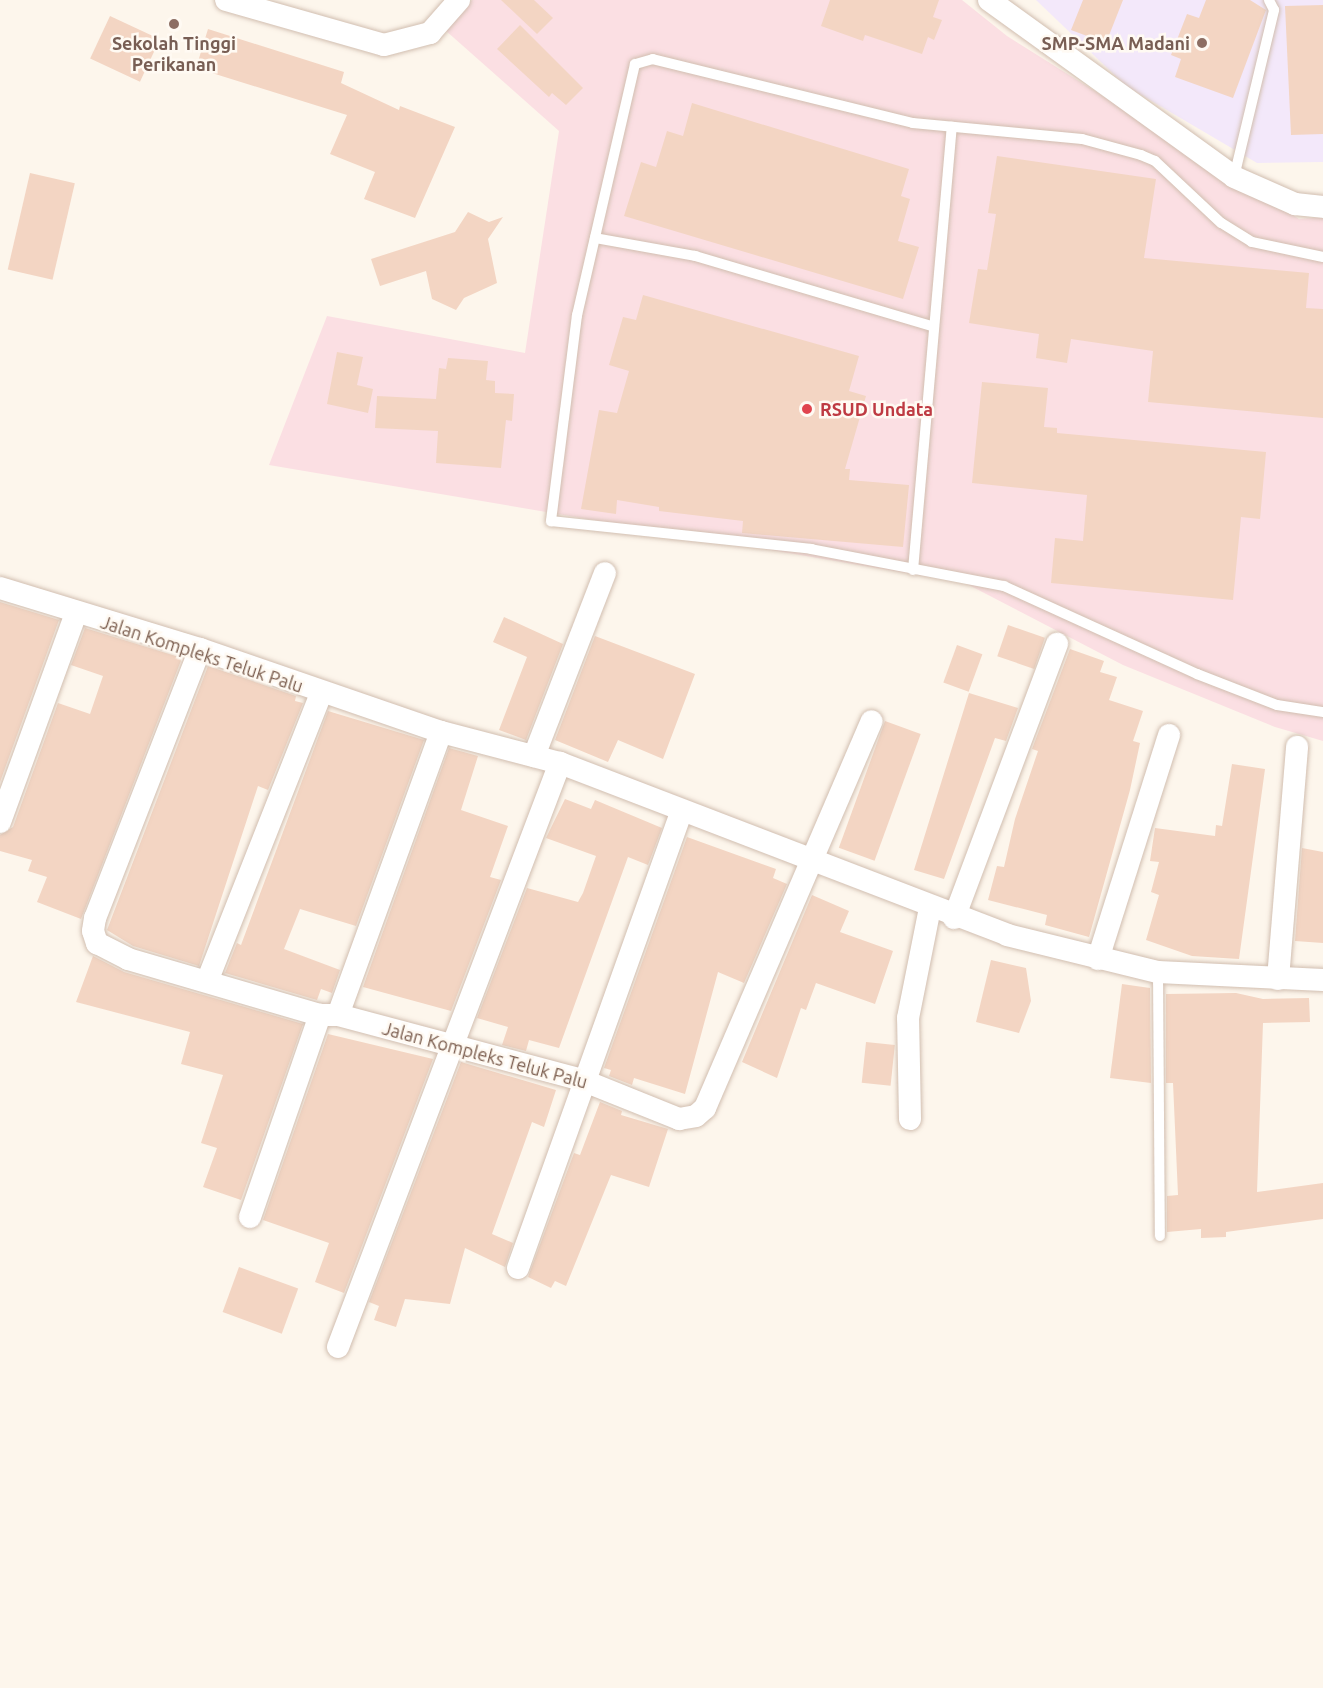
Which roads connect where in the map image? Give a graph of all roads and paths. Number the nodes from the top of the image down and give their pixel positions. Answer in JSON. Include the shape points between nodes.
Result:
{"nodes":[{"id":1,"x":226,"y":0,"type":"edge"},
{"id":2,"x":459,"y":0,"type":"edge"},
{"id":3,"x":989,"y":0,"type":"edge"},
{"id":4,"x":1269,"y":0,"type":"edge"},
{"id":5,"x":952,"y":127,"type":"junction"},
{"id":6,"x":1234,"y":177,"type":"junction"},
{"id":7,"x":1323,"y":207,"type":"edge"},
{"id":8,"x":595,"y":238,"type":"junction"},
{"id":9,"x":1323,"y":257,"type":"edge"},
{"id":10,"x":931,"y":326,"type":"junction"},
{"id":11,"x":913,"y":570,"type":"junction"},
{"id":12,"x":605,"y":573,"type":"dead end"},
{"id":13,"x":0,"y":588,"type":"edge"},
{"id":14,"x":76,"y":613,"type":"junction"},
{"id":15,"x":1057,"y":644,"type":"dead end"},
{"id":16,"x":200,"y":649,"type":"junction"},
{"id":17,"x":321,"y":693,"type":"junction"},
{"id":18,"x":1323,"y":712,"type":"edge"},
{"id":19,"x":872,"y":721,"type":"dead end"},
{"id":20,"x":441,"y":732,"type":"junction"},
{"id":21,"x":1169,"y":735,"type":"dead end"},
{"id":22,"x":1298,"y":747,"type":"dead end"},
{"id":23,"x":534,"y":756,"type":"junction"},
{"id":24,"x":560,"y":763,"type":"junction"},
{"id":25,"x":682,"y":811,"type":"junction"},
{"id":26,"x":0,"y":822,"type":"edge"},
{"id":27,"x":811,"y":863,"type":"junction"},
{"id":28,"x":930,"y":908,"type":"junction"},
{"id":29,"x":954,"y":918,"type":"junction"},
{"id":30,"x":1098,"y":959,"type":"junction"},
{"id":31,"x":1158,"y":972,"type":"junction"},
{"id":32,"x":208,"y":979,"type":"junction"},
{"id":33,"x":1278,"y":979,"type":"junction"},
{"id":34,"x":1323,"y":980,"type":"edge"},
{"id":35,"x":329,"y":1015,"type":"junction"},
{"id":36,"x":453,"y":1045,"type":"junction"},
{"id":37,"x":582,"y":1080,"type":"junction"},
{"id":38,"x":910,"y":1119,"type":"dead end"},
{"id":39,"x":250,"y":1216,"type":"dead end"},
{"id":40,"x":1160,"y":1236,"type":"dead end"},
{"id":41,"x":518,"y":1268,"type":"dead end"},
{"id":42,"x":339,"y":1347,"type":"dead end"}],
"edges":[{"from":1,"to":2,"type":"street","via":[[384,45],[430,33]]},
{"from":3,"to":6,"type":"street"},
{"from":4,"to":6,"type":"lane","via":[[1274,10]]},
{"from":5,"to":8,"type":"lane","via":[[913,123],[653,59],[635,64]]},
{"from":5,"to":9,"type":"lane","via":[[1082,139],[1141,154],[1155,161],[1221,223],[1252,242]]},
{"from":5,"to":10,"type":"lane"},
{"from":6,"to":7,"type":"street","via":[[1295,204]]},
{"from":8,"to":10,"type":"lane","via":[[695,256]]},
{"from":8,"to":11,"type":"lane","via":[[577,315],[551,521],[811,549]]},
{"from":10,"to":11,"type":"lane"},
{"from":11,"to":18,"type":"lane","via":[[1004,586],[1197,674],[1277,705]]},
{"from":12,"to":23,"type":"street"},
{"from":13,"to":14,"type":"street","name":"Jalan Kompleks Teluk Palu"},
{"from":14,"to":16,"type":"street","name":"Jalan Kompleks Teluk Palu"},
{"from":14,"to":26,"type":"street"},
{"from":15,"to":29,"type":"street"},
{"from":16,"to":17,"type":"street","name":"Jalan Kompleks Teluk Palu"},
{"from":16,"to":32,"type":"street","name":"Jalan Kompleks Teluk Palu","via":[[106,886],[93,931],[97,943],[128,959]]},
{"from":17,"to":20,"type":"street","name":"Jalan Kompleks Teluk Palu"},
{"from":17,"to":32,"type":"street"},
{"from":19,"to":27,"type":"street"},
{"from":20,"to":23,"type":"street","name":"Jalan Kompleks Teluk Palu"},
{"from":20,"to":35,"type":"street"},
{"from":21,"to":30,"type":"street"},
{"from":22,"to":33,"type":"street"},
{"from":23,"to":24,"type":"street","name":"Jalan Kompleks Teluk Palu"},
{"from":24,"to":25,"type":"street","name":"Jalan Kompleks Teluk Palu"},
{"from":24,"to":36,"type":"street"},
{"from":25,"to":27,"type":"street","name":"Jalan Kompleks Teluk Palu"},
{"from":25,"to":37,"type":"street"},
{"from":27,"to":28,"type":"street","name":"Jalan Kompleks Teluk Palu"},
{"from":27,"to":37,"type":"street","name":"Jalan Kompleks Teluk Palu","via":[[701,1113],[679,1119],[660,1114]]},
{"from":28,"to":29,"type":"street","name":"Jalan Kompleks Teluk Palu"},
{"from":28,"to":38,"type":"street","via":[[908,1018]]},
{"from":29,"to":30,"type":"street","name":"Jalan Kompleks Teluk Palu"},
{"from":30,"to":31,"type":"street","name":"Jalan Kompleks Teluk Palu"},
{"from":31,"to":33,"type":"street","name":"Jalan Kompleks Teluk Palu"},
{"from":31,"to":40,"type":"lane"},
{"from":32,"to":35,"type":"street","name":"Jalan Kompleks Teluk Palu"},
{"from":33,"to":34,"type":"street","name":"Jalan Kompleks Teluk Palu"},
{"from":35,"to":36,"type":"street","name":"Jalan Kompleks Teluk Palu"},
{"from":35,"to":39,"type":"street"},
{"from":36,"to":37,"type":"street","name":"Jalan Kompleks Teluk Palu"},
{"from":36,"to":42,"type":"street"},
{"from":37,"to":41,"type":"street"}]}
